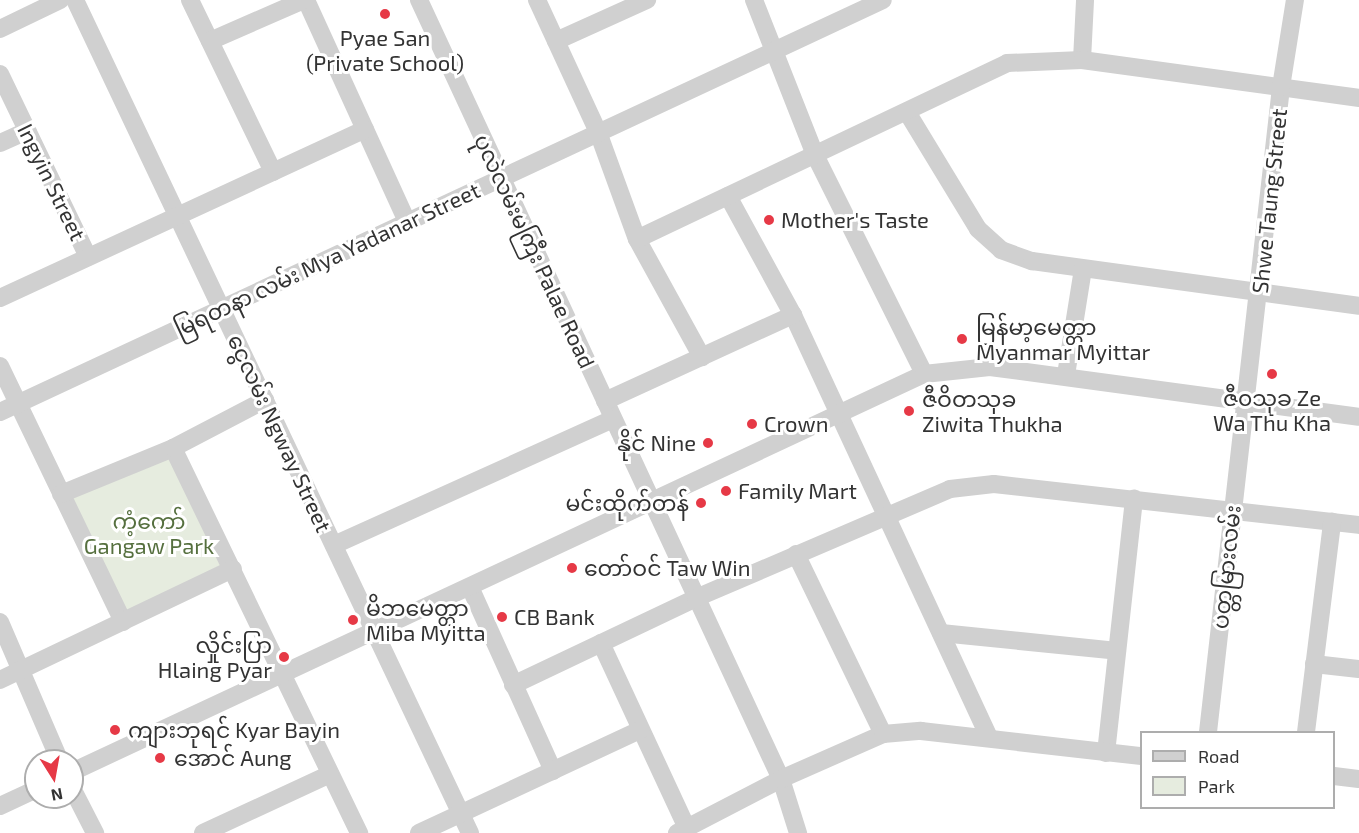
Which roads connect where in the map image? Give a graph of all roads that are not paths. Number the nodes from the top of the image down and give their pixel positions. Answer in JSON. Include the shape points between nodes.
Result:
{"nodes":[{"id":1,"x":60,"y":0,"type":"edge"},
{"id":2,"x":75,"y":0,"type":"edge"},
{"id":3,"x":190,"y":0,"type":"edge"},
{"id":4,"x":305,"y":0,"type":"edge"},
{"id":5,"x":419,"y":0,"type":"edge"},
{"id":6,"x":537,"y":0,"type":"edge"},
{"id":7,"x":647,"y":0,"type":"edge"},
{"id":8,"x":754,"y":0,"type":"edge"},
{"id":9,"x":883,"y":0,"type":"edge"},
{"id":10,"x":1085,"y":0,"type":"edge"},
{"id":11,"x":1295,"y":0,"type":"edge"},
{"id":12,"x":0,"y":29,"type":"edge"},
{"id":13,"x":210,"y":41,"type":"junction"},
{"id":14,"x":555,"y":41,"type":"junction"},
{"id":15,"x":776,"y":48,"type":"junction"},
{"id":16,"x":1082,"y":60,"type":"junction"},
{"id":17,"x":0,"y":74,"type":"edge"},
{"id":18,"x":1281,"y":87,"type":"junction"},
{"id":19,"x":1359,"y":98,"type":"edge"},
{"id":20,"x":907,"y":112,"type":"junction"},
{"id":21,"x":365,"y":129,"type":"junction"},
{"id":22,"x":27,"y":131,"type":"junction"},
{"id":23,"x":598,"y":132,"type":"junction"},
{"id":24,"x":0,"y":143,"type":"edge"},
{"id":25,"x":815,"y":155,"type":"junction"},
{"id":26,"x":273,"y":172,"type":"junction"},
{"id":27,"x":502,"y":178,"type":"junction"},
{"id":28,"x":728,"y":196,"type":"junction"},
{"id":29,"x":177,"y":216,"type":"junction"},
{"id":30,"x":407,"y":222,"type":"junction"},
{"id":31,"x":637,"y":239,"type":"junction"},
{"id":32,"x":88,"y":257,"type":"junction"},
{"id":33,"x":1083,"y":268,"type":"junction"},
{"id":34,"x":1259,"y":292,"type":"junction"},
{"id":35,"x":0,"y":298,"type":"edge"},
{"id":36,"x":1359,"y":306,"type":"edge"},
{"id":37,"x":221,"y":309,"type":"junction"},
{"id":38,"x":793,"y":315,"type":"junction"},
{"id":39,"x":702,"y":357,"type":"junction"},
{"id":40,"x":0,"y":366,"type":"edge"},
{"id":41,"x":924,"y":374,"type":"junction"},
{"id":42,"x":1066,"y":375,"type":"junction"},
{"id":43,"x":265,"y":400,"type":"junction"},
{"id":44,"x":605,"y":401,"type":"junction"},
{"id":45,"x":1244,"y":401,"type":"junction"},
{"id":46,"x":18,"y":404,"type":"junction"},
{"id":47,"x":0,"y":412,"type":"edge"},
{"id":48,"x":838,"y":414,"type":"junction"},
{"id":49,"x":1359,"y":417,"type":"edge"},
{"id":50,"x":613,"y":418,"type":"junction"},
{"id":51,"x":173,"y":448,"type":"junction"},
{"id":52,"x":61,"y":494,"type":"junction"},
{"id":53,"x":1134,"y":499,"type":"junction"},
{"id":54,"x":652,"y":502,"type":"junction"},
{"id":55,"x":1233,"y":510,"type":"junction"},
{"id":56,"x":886,"y":514,"type":"junction"},
{"id":57,"x":1332,"y":522,"type":"junction"},
{"id":58,"x":1359,"y":525,"type":"edge"},
{"id":59,"x":333,"y":545,"type":"junction"},
{"id":60,"x":796,"y":554,"type":"junction"},
{"id":61,"x":233,"y":569,"type":"junction"},
{"id":62,"x":470,"y":587,"type":"junction"},
{"id":63,"x":696,"y":598,"type":"junction"},
{"id":64,"x":0,"y":622,"type":"edge"},
{"id":65,"x":123,"y":622,"type":"junction"},
{"id":66,"x":375,"y":631,"type":"junction"},
{"id":67,"x":941,"y":633,"type":"junction"},
{"id":68,"x":601,"y":644,"type":"junction"},
{"id":69,"x":1117,"y":651,"type":"junction"},
{"id":70,"x":1314,"y":664,"type":"junction"},
{"id":71,"x":1359,"y":669,"type":"edge"},
{"id":72,"x":20,"y":671,"type":"junction"},
{"id":73,"x":281,"y":675,"type":"junction"},
{"id":74,"x":0,"y":680,"type":"edge"},
{"id":75,"x":513,"y":685,"type":"junction"},
{"id":76,"x":640,"y":730,"type":"junction"},
{"id":77,"x":1208,"y":731,"type":"edge"},
{"id":78,"x":1306,"y":731,"type":"edge"},
{"id":79,"x":883,"y":734,"type":"junction"},
{"id":80,"x":989,"y":738,"type":"junction"},
{"id":81,"x":55,"y":749,"type":"edge"},
{"id":82,"x":1106,"y":753,"type":"junction"},
{"id":83,"x":1140,"y":756,"type":"edge"},
{"id":84,"x":84,"y":766,"type":"edge"},
{"id":85,"x":553,"y":771,"type":"junction"},
{"id":86,"x":330,"y":774,"type":"junction"},
{"id":87,"x":1335,"y":776,"type":"edge"},
{"id":88,"x":1359,"y":778,"type":"edge"},
{"id":89,"x":781,"y":779,"type":"junction"},
{"id":90,"x":24,"y":795,"type":"edge"},
{"id":91,"x":0,"y":806,"type":"edge"},
{"id":92,"x":82,"y":809,"type":"edge"},
{"id":93,"x":461,"y":813,"type":"junction"},
{"id":94,"x":212,"y":831,"type":"edge"},
{"id":95,"x":682,"y":831,"type":"edge"},
{"id":96,"x":94,"y":833,"type":"edge"},
{"id":97,"x":359,"y":833,"type":"edge"},
{"id":98,"x":419,"y":833,"type":"edge"},
{"id":99,"x":471,"y":833,"type":"edge"},
{"id":100,"x":798,"y":833,"type":"edge"}],
"edges":[{"from":1,"to":12,"type":"street"},
{"from":2,"to":29,"type":"street","name":"ငွေလမ်း Ngway Street"},
{"from":3,"to":13,"type":"street"},
{"from":4,"to":13,"type":"street"},
{"from":4,"to":21,"type":"street"},
{"from":5,"to":27,"type":"street","name":"ပုလဲလမ်းမကြီး Palae Road"},
{"from":6,"to":14,"type":"street"},
{"from":7,"to":14,"type":"street"},
{"from":8,"to":15,"type":"street"},
{"from":9,"to":15,"type":"street","name":"မြရတနာ လမ်း Mya Yadanar Street"},
{"from":10,"to":16,"type":"street"},
{"from":11,"to":18,"type":"street","name":"Shwe Taung Street"},
{"from":13,"to":26,"type":"street"},
{"from":14,"to":23,"type":"street"},
{"from":15,"to":23,"type":"street","name":"မြရတနာ လမ်း Mya Yadanar Street"},
{"from":15,"to":25,"type":"street"},
{"from":16,"to":18,"type":"street"},
{"from":16,"to":20,"type":"street","via":[[1006,63]]},
{"from":17,"to":22,"type":"street","name":"Ingyin Street"},
{"from":18,"to":19,"type":"street"},
{"from":18,"to":34,"type":"street","name":"Shwe Taung Street"},
{"from":20,"to":25,"type":"street"},
{"from":20,"to":33,"type":"street","via":[[978,229],[1000,250],[1032,261]]},
{"from":21,"to":26,"type":"street"},
{"from":21,"to":30,"type":"street"},
{"from":22,"to":24,"type":"street"},
{"from":22,"to":32,"type":"street","name":"Ingyin Street"},
{"from":23,"to":27,"type":"street","name":"မြရတနာ လမ်း Mya Yadanar Street"},
{"from":23,"to":31,"type":"street"},
{"from":25,"to":28,"type":"street"},
{"from":25,"to":41,"type":"street"},
{"from":26,"to":29,"type":"street"},
{"from":27,"to":30,"type":"street","name":"မြရတနာ လမ်း Mya Yadanar Street"},
{"from":27,"to":44,"type":"street","name":"ပုလဲလမ်းမကြီး Palae Road"},
{"from":28,"to":31,"type":"street"},
{"from":28,"to":38,"type":"street"},
{"from":29,"to":32,"type":"street"},
{"from":29,"to":37,"type":"street","name":"ငွေလမ်း Ngway Street"},
{"from":30,"to":37,"type":"street","name":"မြရတနာ လမ်း Mya Yadanar Street"},
{"from":31,"to":39,"type":"street"},
{"from":32,"to":35,"type":"street"},
{"from":33,"to":34,"type":"street"},
{"from":33,"to":42,"type":"street"},
{"from":34,"to":36,"type":"street"},
{"from":34,"to":45,"type":"street","name":"Shwe Taung Street"},
{"from":37,"to":43,"type":"street","name":"ငွေလမ်း Ngway Street"},
{"from":37,"to":46,"type":"street","name":"မြရတနာ လမ်း Mya Yadanar Street"},
{"from":38,"to":39,"type":"street"},
{"from":38,"to":48,"type":"street"},
{"from":39,"to":44,"type":"street"},
{"from":40,"to":46,"type":"street"},
{"from":41,"to":42,"type":"street","via":[[990,367]]},
{"from":41,"to":48,"type":"street"},
{"from":42,"to":45,"type":"street"},
{"from":43,"to":51,"type":"street"},
{"from":43,"to":59,"type":"street","name":"ငွေလမ်း Ngway Street"},
{"from":44,"to":50,"type":"street","name":"ပုလဲလမ်းမကြီး Palae Road"},
{"from":45,"to":49,"type":"street"},
{"from":45,"to":55,"type":"street","name":"ပတ္တမြားလမ်း"},
{"from":46,"to":47,"type":"street","name":"မြရတနာ လမ်း Mya Yadanar Street"},
{"from":46,"to":52,"type":"street"},
{"from":48,"to":54,"type":"street"},
{"from":48,"to":56,"type":"street"},
{"from":50,"to":54,"type":"street","name":"ပုလဲလမ်းမကြီး Palae Road"},
{"from":50,"to":59,"type":"street"},
{"from":51,"to":52,"type":"street"},
{"from":51,"to":61,"type":"street"},
{"from":52,"to":65,"type":"street"},
{"from":53,"to":55,"type":"street"},
{"from":53,"to":56,"type":"street","via":[[994,484],[950,489]]},
{"from":53,"to":69,"type":"street"},
{"from":54,"to":62,"type":"street"},
{"from":54,"to":63,"type":"street","name":"ပုလဲလမ်းမကြီး Palae Road"},
{"from":55,"to":57,"type":"street"},
{"from":55,"to":77,"type":"street","name":"ပတ္တမြားလမ်း"},
{"from":56,"to":60,"type":"street"},
{"from":56,"to":67,"type":"street"},
{"from":57,"to":58,"type":"street"},
{"from":57,"to":70,"type":"street"},
{"from":59,"to":66,"type":"street","name":"ငွေလမ်း Ngway Street"},
{"from":60,"to":63,"type":"street"},
{"from":60,"to":79,"type":"street"},
{"from":61,"to":65,"type":"street"},
{"from":61,"to":73,"type":"street"},
{"from":62,"to":66,"type":"street"},
{"from":62,"to":75,"type":"street"},
{"from":63,"to":68,"type":"street"},
{"from":63,"to":89,"type":"street","name":"ပုလဲလမ်းမကြီး Palae Road"},
{"from":64,"to":72,"type":"street"},
{"from":65,"to":72,"type":"street"},
{"from":66,"to":73,"type":"street"},
{"from":66,"to":93,"type":"street","name":"ငွေလမ်း Ngway Street"},
{"from":67,"to":69,"type":"street"},
{"from":67,"to":80,"type":"street"},
{"from":68,"to":75,"type":"street"},
{"from":68,"to":76,"type":"street"},
{"from":69,"to":82,"type":"street"},
{"from":70,"to":71,"type":"street"},
{"from":70,"to":78,"type":"street"},
{"from":72,"to":74,"type":"street"},
{"from":72,"to":81,"type":"street"},
{"from":73,"to":84,"type":"street"},
{"from":73,"to":86,"type":"street"},
{"from":75,"to":85,"type":"street"},
{"from":76,"to":85,"type":"street"},
{"from":76,"to":95,"type":"street"},
{"from":79,"to":80,"type":"street","via":[[921,731]]},
{"from":79,"to":89,"type":"street"},
{"from":80,"to":82,"type":"street"},
{"from":82,"to":83,"type":"street"},
{"from":85,"to":93,"type":"street"},
{"from":86,"to":94,"type":"street"},
{"from":86,"to":97,"type":"street"},
{"from":87,"to":88,"type":"street"},
{"from":89,"to":95,"type":"street"},
{"from":89,"to":100,"type":"street","name":"ပုလဲလမ်းမကြီး Palae Road"},
{"from":90,"to":91,"type":"street"},
{"from":92,"to":96,"type":"street"},
{"from":93,"to":98,"type":"street"},
{"from":93,"to":99,"type":"street","name":"ငွေလမ်း Ngway Street"}]}
